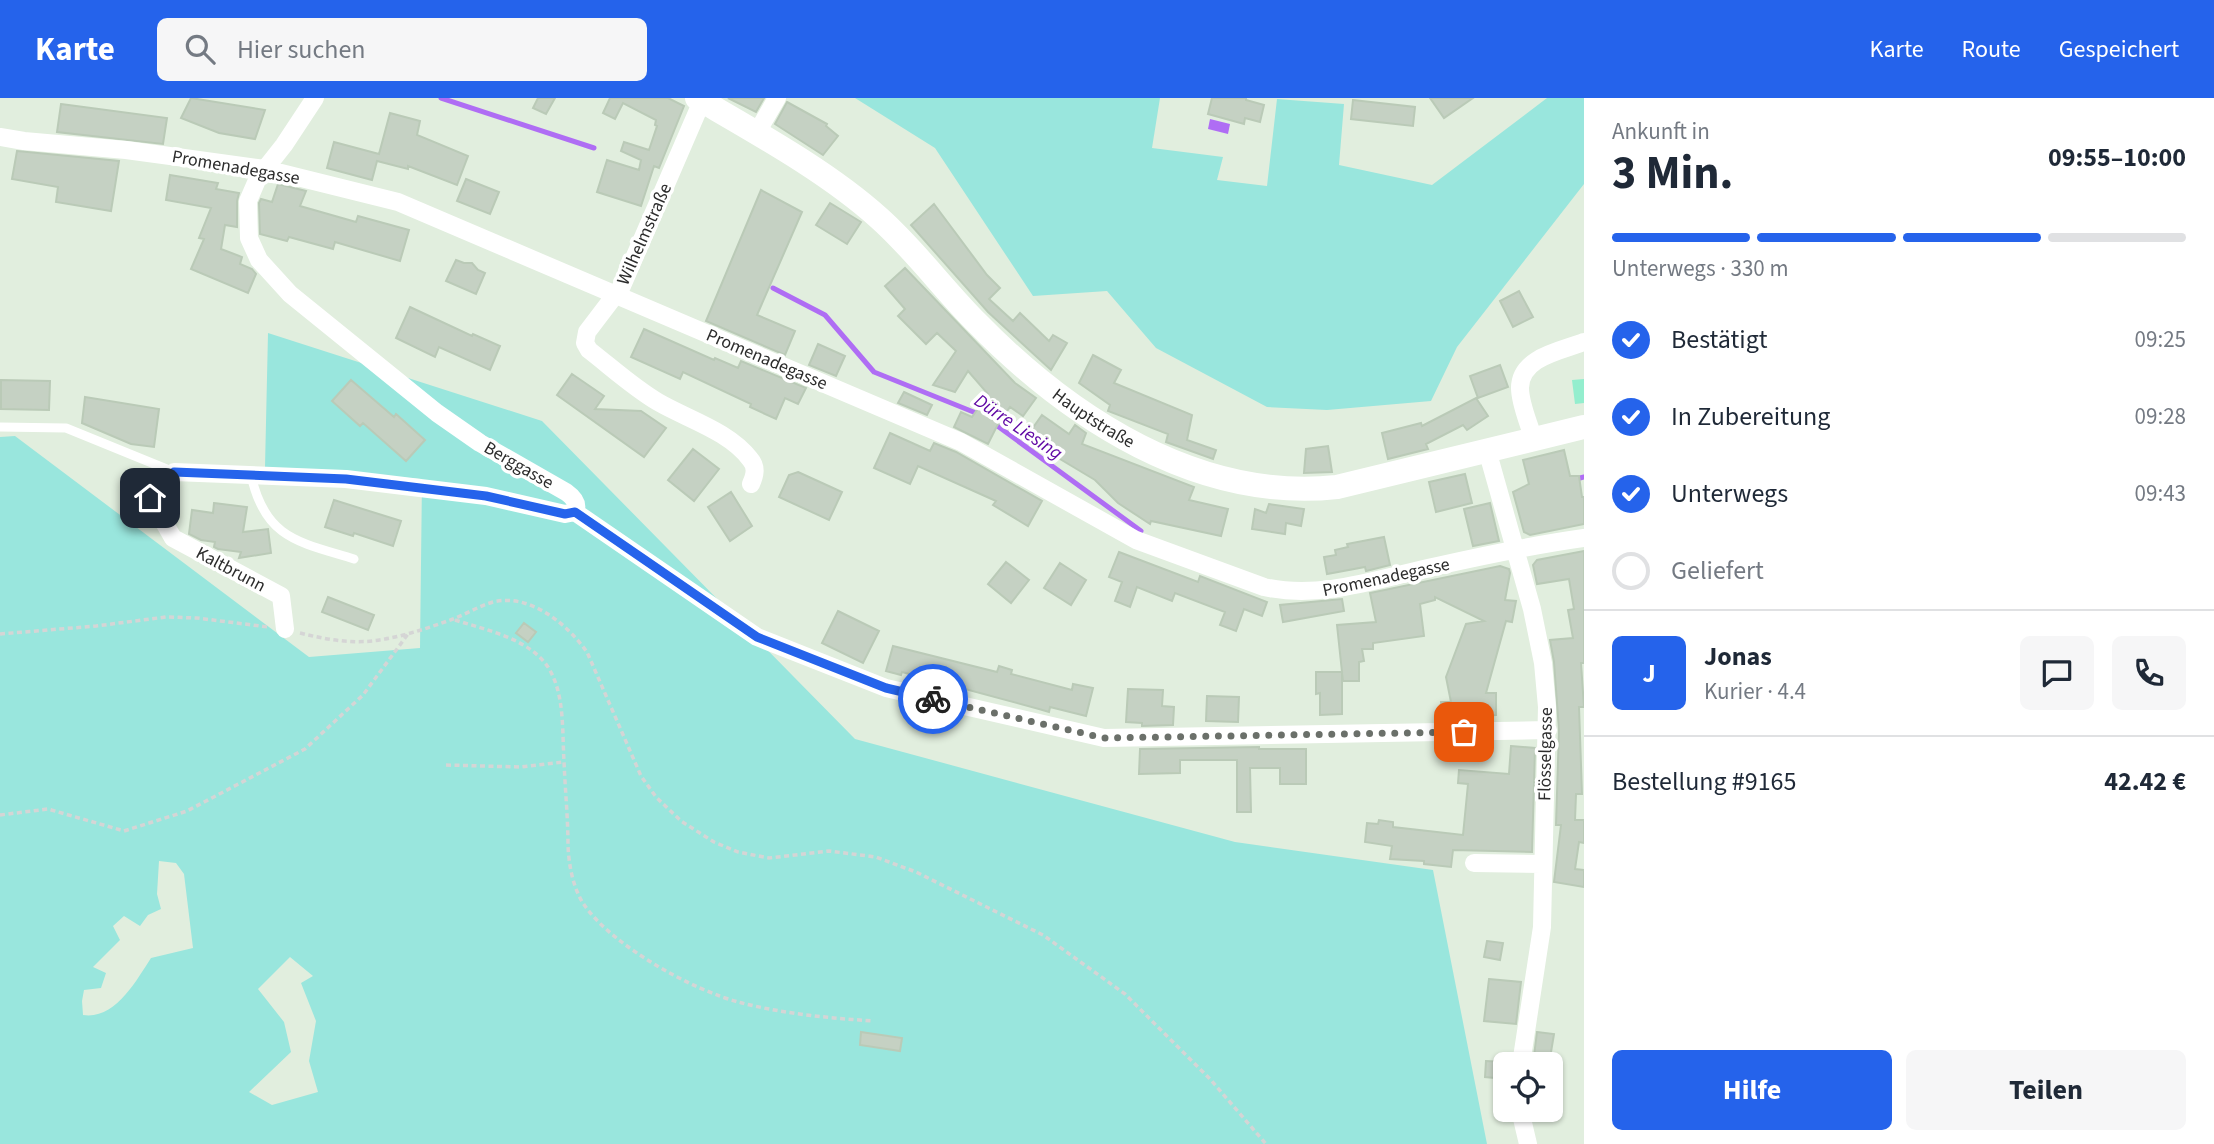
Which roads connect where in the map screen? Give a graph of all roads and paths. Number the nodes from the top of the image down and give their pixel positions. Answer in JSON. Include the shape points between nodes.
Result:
{"nodes":[{"id":1,"x":315,"y":98,"type":"edge"},
{"id":2,"x":777,"y":98,"type":"edge"},
{"id":3,"x":700,"y":99,"type":"edge"},
{"id":4,"x":757,"y":134,"type":"junction"},
{"id":5,"x":0,"y":137,"type":"edge"},
{"id":6,"x":265,"y":169,"type":"junction"},
{"id":7,"x":616,"y":295,"type":"junction"},
{"id":8,"x":1584,"y":342,"type":"edge"},
{"id":9,"x":0,"y":427,"type":"edge"},
{"id":10,"x":1584,"y":427,"type":"edge"},
{"id":11,"x":1533,"y":438,"type":"junction"},
{"id":12,"x":1487,"y":450,"type":"junction"},
{"id":13,"x":174,"y":472,"type":"junction"},
{"id":14,"x":251,"y":475,"type":"junction"},
{"id":15,"x":751,"y":484,"type":"dead end"},
{"id":16,"x":575,"y":512,"type":"junction"},
{"id":17,"x":1584,"y":538,"type":"edge"},
{"id":18,"x":1516,"y":548,"type":"junction"},
{"id":19,"x":354,"y":559,"type":"dead end"},
{"id":20,"x":453,"y":619,"type":"junction"},
{"id":21,"x":285,"y":629,"type":"junction"},
{"id":22,"x":410,"y":632,"type":"junction"},
{"id":23,"x":0,"y":634,"type":"edge"},
{"id":24,"x":1548,"y":730,"type":"junction"},
{"id":25,"x":564,"y":762,"type":"junction"},
{"id":26,"x":446,"y":765,"type":"dead end"},
{"id":27,"x":0,"y":815,"type":"edge"},
{"id":28,"x":1474,"y":863,"type":"dead end"},
{"id":29,"x":1542,"y":864,"type":"junction"},
{"id":30,"x":873,"y":1021,"type":"dead end"},
{"id":31,"x":1522,"y":1052,"type":"edge"},
{"id":32,"x":1523,"y":1122,"type":"edge"},
{"id":33,"x":1266,"y":1144,"type":"edge"},
{"id":34,"x":1528,"y":1144,"type":"edge"}],
"edges":[{"from":1,"to":6,"type":"street","name":"Berggasse"},
{"from":2,"to":4,"type":"street"},
{"from":3,"to":4,"type":"main road","name":"Hauptstraße"},
{"from":3,"to":7,"type":"street","name":"Wilhelmstraße"},
{"from":4,"to":12,"type":"main road","name":"Hauptstraße","via":[[878,217],[1030,373],[1107,428],[1165,459],[1224,479],[1304,490]]},
{"from":5,"to":6,"type":"street","name":"Promenadegasse"},
{"from":6,"to":7,"type":"street","name":"Promenadegasse","via":[[398,202]]},
{"from":6,"to":16,"type":"street","name":"Berggasse","via":[[248,201],[247,226],[266,270],[437,413],[571,496]]},
{"from":7,"to":15,"type":"street","name":"Wilhelmstraße","via":[[587,332],[589,350],[655,401],[742,451],[754,465]]},
{"from":7,"to":18,"type":"street","name":"Promenadegasse","via":[[961,442],[1136,540],[1264,587],[1323,591]]},
{"from":8,"to":11,"type":"street","via":[[1534,361],[1523,374],[1520,391]]},
{"from":9,"to":13,"type":"lane","via":[[66,428]]},
{"from":10,"to":11,"type":"main road","name":"Hauptstraße"},
{"from":11,"to":12,"type":"main road","name":"Hauptstraße"},
{"from":12,"to":18,"type":"street","name":"Flösselgasse"},
{"from":13,"to":14,"type":"street"},
{"from":13,"to":21,"type":"street","name":"Kaltbrunn","via":[[150,498],[173,538],[281,596]]},
{"from":14,"to":16,"type":"street","via":[[346,479]]},
{"from":14,"to":19,"type":"lane","via":[[261,508],[280,531]]},
{"from":16,"to":24,"type":"street","name":"Berggasse","via":[[757,637],[886,688],[1104,738]]},
{"from":17,"to":18,"type":"street","name":"Promenadegasse"},
{"from":18,"to":24,"type":"street","name":"Flösselgasse","via":[[1541,650]]},
{"from":20,"to":22,"type":"path"},
{"from":20,"to":25,"type":"path","via":[[517,642],[548,668],[559,698]]},
{"from":20,"to":33,"type":"path","via":[[494,602],[524,602],[556,620],[587,652],[641,776],[681,821],[726,847],[769,858],[829,851],[876,857],[1043,935],[1125,994],[1210,1079]]},
{"from":21,"to":22,"type":"path","via":[[333,641],[360,642]]},
{"from":21,"to":23,"type":"path","via":[[166,617]]},
{"from":22,"to":27,"type":"path","via":[[363,695],[305,749],[187,811],[124,831],[48,809]]},
{"from":24,"to":29,"type":"street","name":"Flösselgasse"},
{"from":25,"to":26,"type":"path","via":[[520,767]]},
{"from":25,"to":30,"type":"path","via":[[572,877],[584,905],[604,927],[637,953],[699,989],[788,1013]]},
{"from":28,"to":29,"type":"street"},
{"from":29,"to":31,"type":"street","name":"Flösselgasse","via":[[1546,905],[1538,984],[1526,1016]]},
{"from":32,"to":34,"type":"street"}]}
